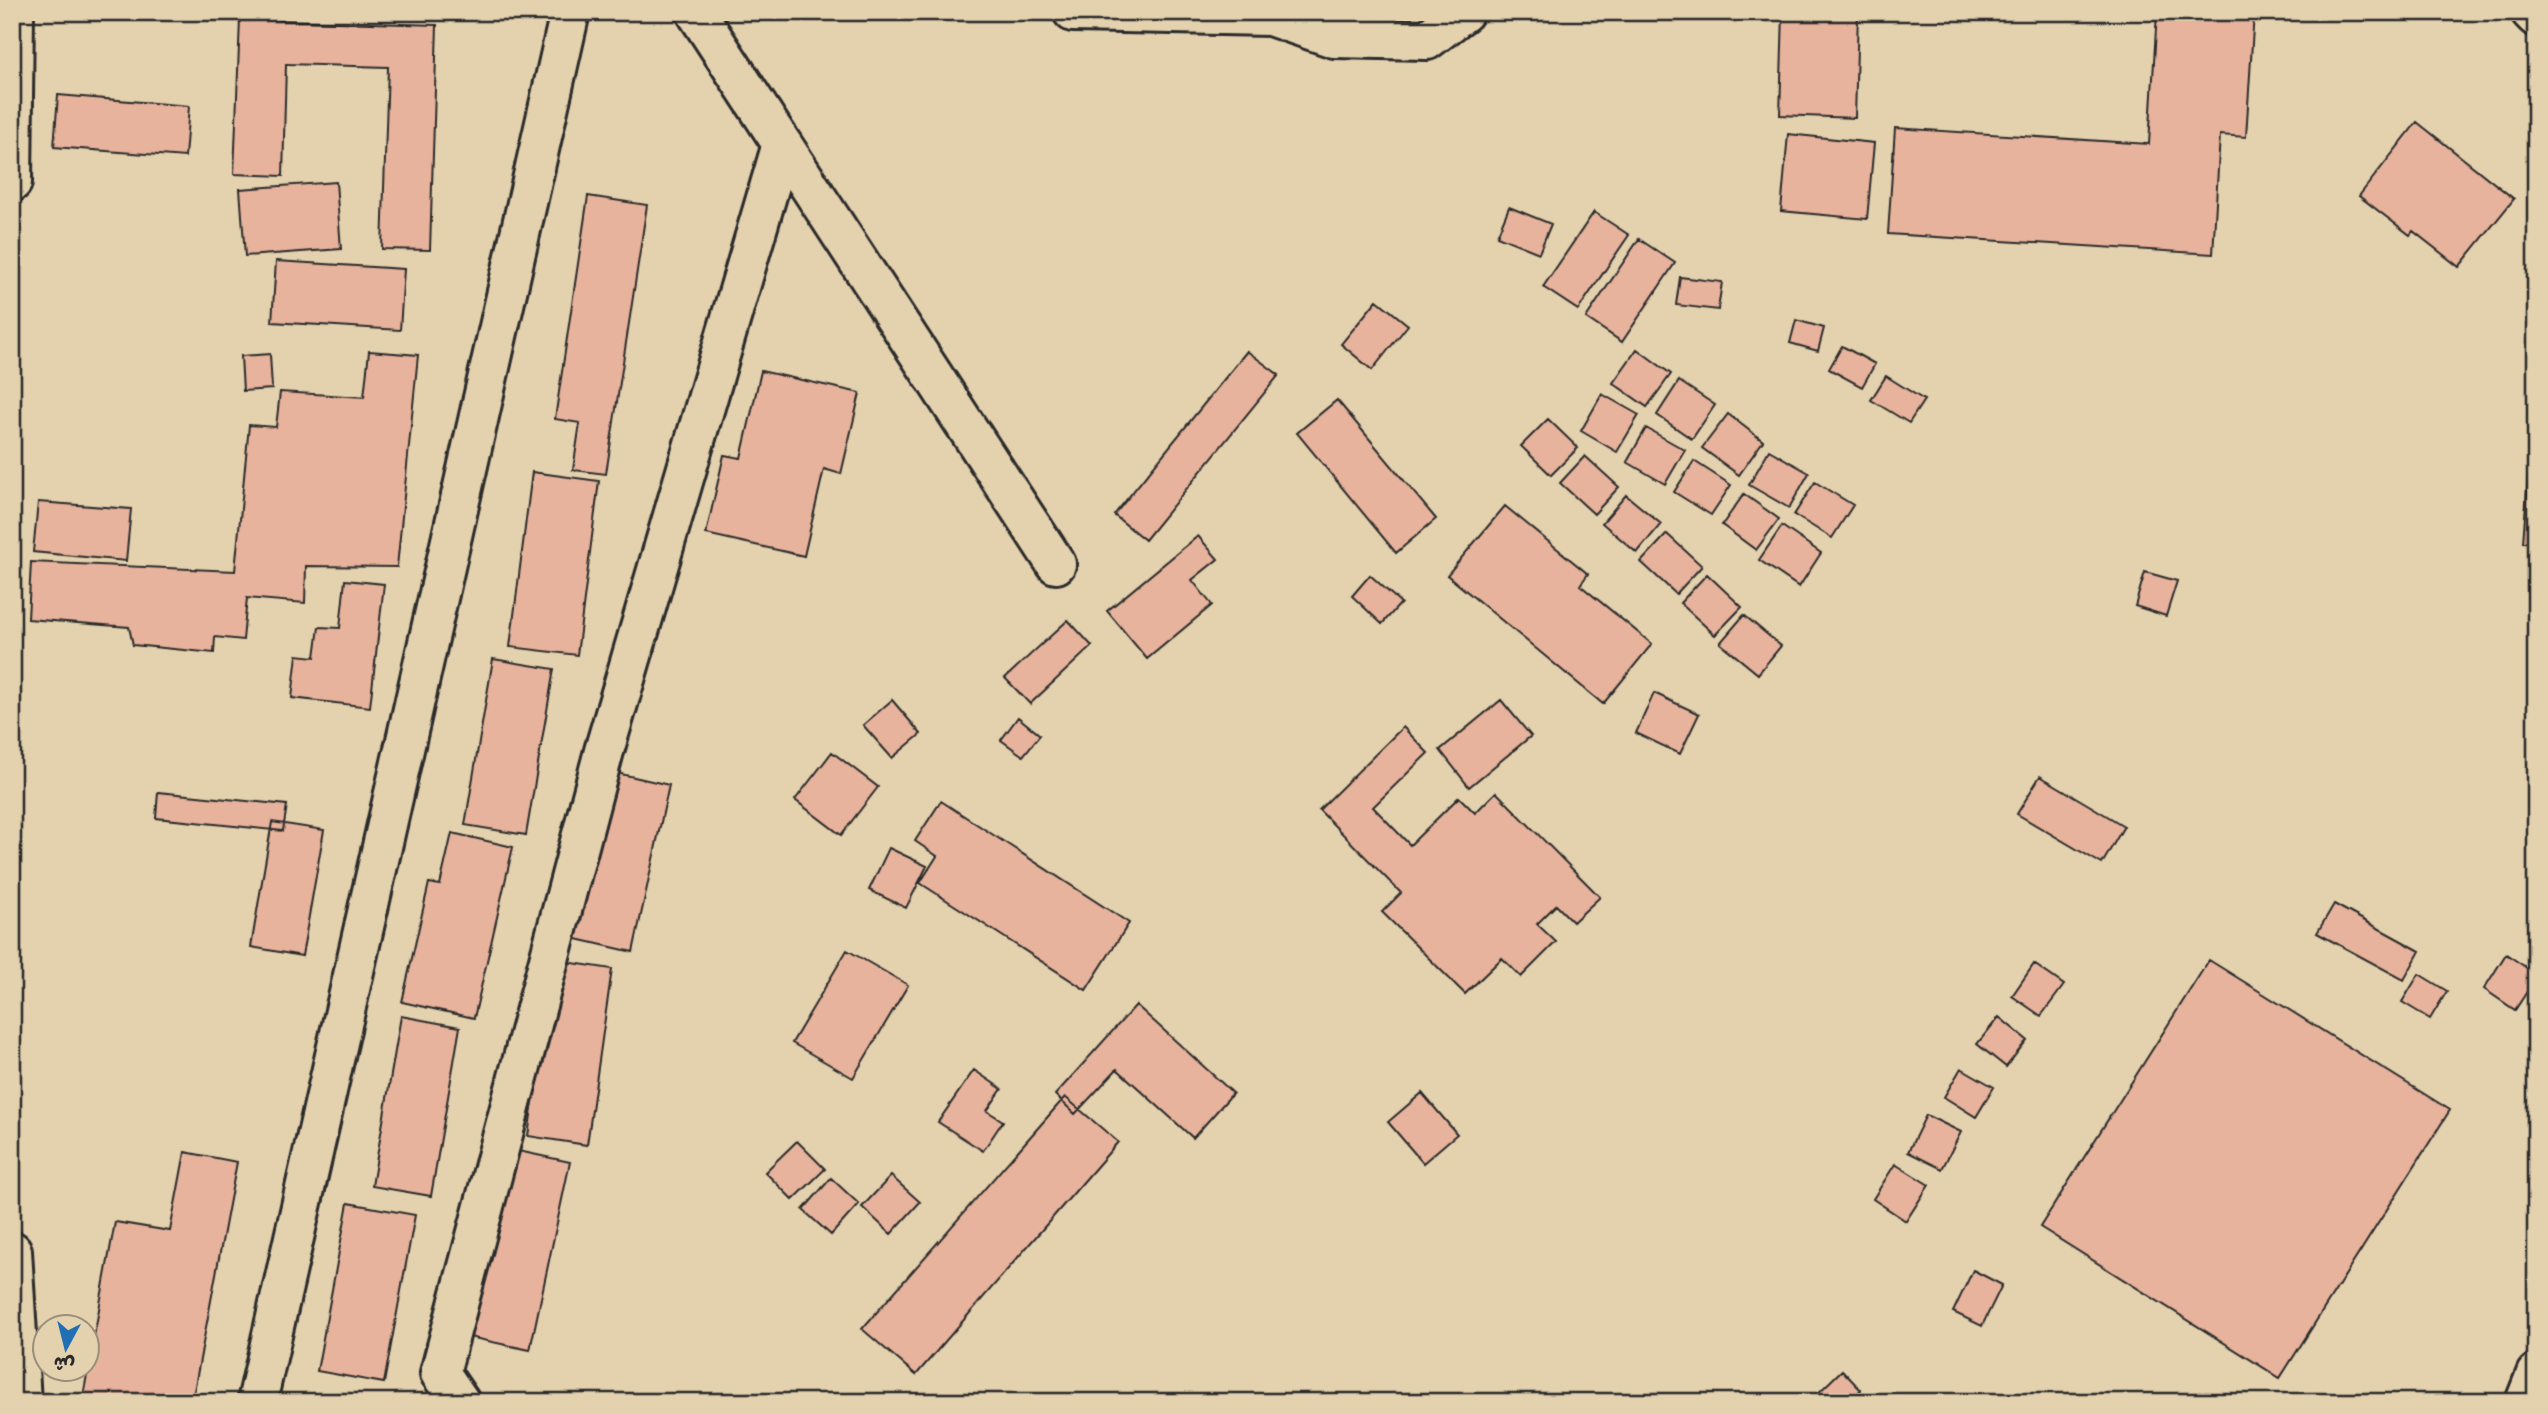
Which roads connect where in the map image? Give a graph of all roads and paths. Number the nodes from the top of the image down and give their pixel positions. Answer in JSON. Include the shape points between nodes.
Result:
{"nodes":[{"id":1,"x":14,"y":12,"type":"edge"},
{"id":2,"x":570,"y":12,"type":"edge"},
{"id":3,"x":696,"y":12,"type":"edge"},
{"id":4,"x":1073,"y":12,"type":"edge"},
{"id":5,"x":1464,"y":12,"type":"edge"},
{"id":6,"x":2531,"y":12,"type":"edge"},
{"id":7,"x":2536,"y":17,"type":"edge"},
{"id":8,"x":782,"y":144,"type":"junction"},
{"id":9,"x":12,"y":182,"type":"edge"},
{"id":10,"x":1056,"y":565,"type":"dead end"},
{"id":11,"x":12,"y":1251,"type":"edge"},
{"id":12,"x":2536,"y":1374,"type":"edge"},
{"id":13,"x":21,"y":1402,"type":"edge"},
{"id":14,"x":257,"y":1402,"type":"edge"},
{"id":15,"x":460,"y":1402,"type":"edge"},
{"id":16,"x":2525,"y":1402,"type":"edge"}],
"edges":[{"from":1,"to":9,"type":"street"},
{"from":2,"to":14,"type":"street"},
{"from":3,"to":8,"type":"street"},
{"from":4,"to":5,"type":"street","via":[[1270,16],[1334,38],[1427,40]]},
{"from":6,"to":7,"type":"street"},
{"from":8,"to":10,"type":"street"},
{"from":8,"to":15,"type":"street","via":[[604,751],[440,1373]]},
{"from":11,"to":13,"type":"street"},
{"from":12,"to":16,"type":"street"}]}
